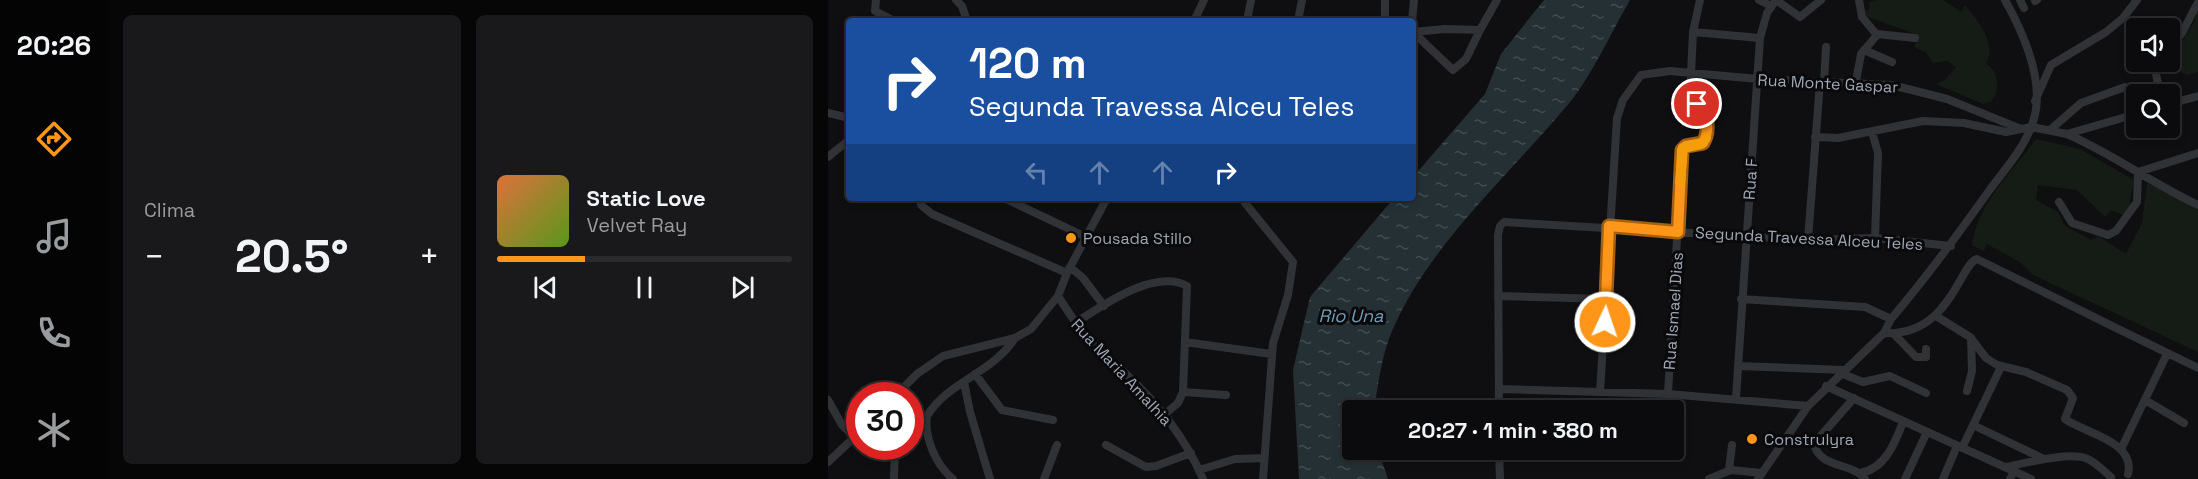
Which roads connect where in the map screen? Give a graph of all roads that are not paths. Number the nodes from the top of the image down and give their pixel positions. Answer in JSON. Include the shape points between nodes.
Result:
{"nodes":[{"id":1,"x":876,"y":0,"type":"edge"},
{"id":2,"x":956,"y":0,"type":"edge"},
{"id":3,"x":1204,"y":0,"type":"edge"},
{"id":4,"x":1251,"y":0,"type":"edge"},
{"id":5,"x":1302,"y":0,"type":"edge"},
{"id":6,"x":1385,"y":0,"type":"edge"},
{"id":7,"x":1414,"y":0,"type":"edge"},
{"id":8,"x":1497,"y":0,"type":"edge"},
{"id":9,"x":1700,"y":0,"type":"edge"},
{"id":10,"x":1759,"y":0,"type":"edge"},
{"id":11,"x":1821,"y":0,"type":"edge"},
{"id":12,"x":1859,"y":0,"type":"edge"},
{"id":13,"x":2005,"y":0,"type":"edge"},
{"id":14,"x":2138,"y":0,"type":"edge"},
{"id":15,"x":1775,"y":2,"type":"edge"},
{"id":16,"x":2198,"y":2,"type":"edge"},
{"id":17,"x":888,"y":18,"type":"edge"},
{"id":18,"x":966,"y":18,"type":"edge"},
{"id":19,"x":1195,"y":18,"type":"edge"},
{"id":20,"x":1248,"y":18,"type":"edge"},
{"id":21,"x":1299,"y":18,"type":"edge"},
{"id":22,"x":1385,"y":18,"type":"edge"},
{"id":23,"x":1412,"y":18,"type":"edge"},
{"id":24,"x":1480,"y":30,"type":"junction"},
{"id":25,"x":1416,"y":32,"type":"edge"},
{"id":26,"x":1693,"y":32,"type":"junction"},
{"id":27,"x":1877,"y":34,"type":"junction"},
{"id":28,"x":1416,"y":35,"type":"edge"},
{"id":29,"x":2180,"y":35,"type":"edge"},
{"id":30,"x":1760,"y":38,"type":"junction"},
{"id":31,"x":1915,"y":38,"type":"dead end"},
{"id":32,"x":1826,"y":47,"type":"dead end"},
{"id":33,"x":1864,"y":50,"type":"junction"},
{"id":34,"x":1892,"y":62,"type":"dead end"},
{"id":35,"x":1690,"y":72,"type":"junction"},
{"id":36,"x":1758,"y":79,"type":"junction"},
{"id":37,"x":1856,"y":81,"type":"junction"},
{"id":38,"x":1822,"y":82,"type":"junction"},
{"id":39,"x":2125,"y":87,"type":"dead end"},
{"id":40,"x":2198,"y":96,"type":"edge"},
{"id":41,"x":2180,"y":101,"type":"edge"},
{"id":42,"x":2035,"y":102,"type":"junction"},
{"id":43,"x":828,"y":113,"type":"edge"},
{"id":44,"x":846,"y":117,"type":"edge"},
{"id":45,"x":2126,"y":117,"type":"edge"},
{"id":46,"x":2031,"y":127,"type":"junction"},
{"id":47,"x":2021,"y":129,"type":"junction"},
{"id":48,"x":2050,"y":130,"type":"junction"},
{"id":49,"x":1872,"y":132,"type":"junction"},
{"id":50,"x":2067,"y":134,"type":"junction"},
{"id":51,"x":1815,"y":137,"type":"junction"},
{"id":52,"x":846,"y":143,"type":"edge"},
{"id":53,"x":2198,"y":153,"type":"edge"},
{"id":54,"x":828,"y":158,"type":"edge"},
{"id":55,"x":2138,"y":172,"type":"junction"},
{"id":56,"x":921,"y":201,"type":"edge"},
{"id":57,"x":1010,"y":201,"type":"edge"},
{"id":58,"x":1105,"y":201,"type":"edge"},
{"id":59,"x":2059,"y":202,"type":"dead end"},
{"id":60,"x":1245,"y":203,"type":"dead end"},
{"id":61,"x":2198,"y":205,"type":"edge"},
{"id":62,"x":1609,"y":226,"type":"junction"},
{"id":63,"x":1678,"y":232,"type":"junction"},
{"id":64,"x":1086,"y":237,"type":"junction"},
{"id":65,"x":1746,"y":237,"type":"junction"},
{"id":66,"x":1875,"y":238,"type":"junction"},
{"id":67,"x":1808,"y":240,"type":"junction"},
{"id":68,"x":1951,"y":246,"type":"junction"},
{"id":69,"x":1069,"y":270,"type":"junction"},
{"id":70,"x":1058,"y":296,"type":"junction"},
{"id":71,"x":1498,"y":296,"type":"junction"},
{"id":72,"x":1606,"y":299,"type":"junction"},
{"id":73,"x":1742,"y":299,"type":"junction"},
{"id":74,"x":1104,"y":306,"type":"junction"},
{"id":75,"x":1936,"y":316,"type":"junction"},
{"id":76,"x":1891,"y":319,"type":"junction"},
{"id":77,"x":1075,"y":323,"type":"junction"},
{"id":78,"x":1884,"y":333,"type":"junction"},
{"id":79,"x":1894,"y":334,"type":"junction"},
{"id":80,"x":1015,"y":338,"type":"junction"},
{"id":81,"x":1971,"y":338,"type":"junction"},
{"id":82,"x":1185,"y":342,"type":"junction"},
{"id":83,"x":1926,"y":349,"type":"dead end"},
{"id":84,"x":1271,"y":354,"type":"junction"},
{"id":85,"x":2167,"y":354,"type":"junction"},
{"id":86,"x":1738,"y":366,"type":"junction"},
{"id":87,"x":2001,"y":367,"type":"junction"},
{"id":88,"x":2198,"y":368,"type":"edge"},
{"id":89,"x":1842,"y":371,"type":"junction"},
{"id":90,"x":975,"y":374,"type":"junction"},
{"id":91,"x":909,"y":382,"type":"edge"},
{"id":92,"x":964,"y":382,"type":"junction"},
{"id":93,"x":1826,"y":386,"type":"junction"},
{"id":94,"x":1500,"y":389,"type":"junction"},
{"id":95,"x":1967,"y":391,"type":"dead end"},
{"id":96,"x":1183,"y":392,"type":"junction"},
{"id":97,"x":1600,"y":392,"type":"junction"},
{"id":98,"x":1926,"y":393,"type":"dead end"},
{"id":99,"x":1668,"y":394,"type":"junction"},
{"id":100,"x":1226,"y":395,"type":"dead end"},
{"id":101,"x":1736,"y":398,"type":"junction"},
{"id":102,"x":1854,"y":399,"type":"junction"},
{"id":103,"x":828,"y":400,"type":"edge"},
{"id":104,"x":1500,"y":400,"type":"edge"},
{"id":105,"x":2145,"y":400,"type":"junction"},
{"id":106,"x":1808,"y":406,"type":"junction"},
{"id":107,"x":1165,"y":414,"type":"junction"},
{"id":108,"x":1053,"y":420,"type":"dead end"},
{"id":109,"x":1903,"y":422,"type":"junction"},
{"id":110,"x":2184,"y":423,"type":"dead end"},
{"id":111,"x":1973,"y":425,"type":"junction"},
{"id":112,"x":846,"y":427,"type":"edge"},
{"id":113,"x":1927,"y":432,"type":"junction"},
{"id":114,"x":846,"y":445,"type":"edge"},
{"id":115,"x":1057,"y":445,"type":"dead end"},
{"id":116,"x":1106,"y":445,"type":"dead end"},
{"id":117,"x":1732,"y":445,"type":"dead end"},
{"id":118,"x":1960,"y":447,"type":"junction"},
{"id":119,"x":2121,"y":449,"type":"junction"},
{"id":120,"x":1191,"y":453,"type":"junction"},
{"id":121,"x":1264,"y":458,"type":"junction"},
{"id":122,"x":2044,"y":459,"type":"junction"},
{"id":123,"x":895,"y":460,"type":"edge"},
{"id":124,"x":1499,"y":460,"type":"edge"},
{"id":125,"x":828,"y":462,"type":"edge"},
{"id":126,"x":1730,"y":470,"type":"junction"},
{"id":127,"x":2010,"y":472,"type":"edge"},
{"id":128,"x":2128,"y":474,"type":"dead end"},
{"id":129,"x":1201,"y":475,"type":"edge"},
{"id":130,"x":1760,"y":476,"type":"edge"},
{"id":131,"x":1863,"y":476,"type":"edge"},
{"id":132,"x":2111,"y":477,"type":"dead end"},
{"id":133,"x":894,"y":479,"type":"edge"},
{"id":134,"x":953,"y":479,"type":"edge"},
{"id":135,"x":990,"y":479,"type":"edge"},
{"id":136,"x":1044,"y":479,"type":"edge"},
{"id":137,"x":1263,"y":479,"type":"edge"},
{"id":138,"x":1500,"y":479,"type":"edge"},
{"id":139,"x":1709,"y":479,"type":"edge"},
{"id":140,"x":1905,"y":479,"type":"edge"},
{"id":141,"x":1943,"y":479,"type":"edge"},
{"id":142,"x":2031,"y":479,"type":"edge"}],
"edges":[{"from":1,"to":17,"type":"street","via":[[875,11]]},
{"from":2,"to":18,"type":"street"},
{"from":3,"to":19,"type":"street"},
{"from":4,"to":20,"type":"street"},
{"from":5,"to":21,"type":"street"},
{"from":6,"to":22,"type":"street"},
{"from":7,"to":23,"type":"street"},
{"from":8,"to":24,"type":"street"},
{"from":9,"to":26,"type":"street"},
{"from":10,"to":15,"type":"street"},
{"from":11,"to":15,"type":"street","via":[[1800,16]]},
{"from":12,"to":27,"type":"street","via":[[1862,17]]},
{"from":13,"to":42,"type":"street","via":[[2030,55]]},
{"from":14,"to":42,"type":"street","via":[[2106,32],[2050,65]]},
{"from":15,"to":30,"type":"street","name":"Rua F"},
{"from":16,"to":29,"type":"street"},
{"from":24,"to":25,"type":"street"},
{"from":24,"to":28,"type":"street","via":[[1466,59],[1453,70]]},
{"from":26,"to":30,"type":"street"},
{"from":26,"to":35,"type":"street"},
{"from":27,"to":31,"type":"street"},
{"from":27,"to":33,"type":"street"},
{"from":30,"to":36,"type":"street","name":"Rua F"},
{"from":32,"to":38,"type":"street"},
{"from":33,"to":34,"type":"street"},
{"from":33,"to":37,"type":"street"},
{"from":35,"to":36,"type":"street","name":"Rua Monte Gaspar"},
{"from":35,"to":62,"type":"street","name":"Rua Monte Gaspar","via":[[1645,73],[1623,100],[1617,118]]},
{"from":35,"to":63,"type":"street","name":"Rua Ismael Dias","via":[[1691,99],[1703,109],[1707,133],[1703,143],[1682,150]]},
{"from":36,"to":38,"type":"street","name":"Rua Monte Gaspar"},
{"from":36,"to":65,"type":"street","name":"Rua F"},
{"from":37,"to":38,"type":"street","name":"Rua Monte Gaspar"},
{"from":37,"to":47,"type":"street","name":"Rua Monte Gaspar","via":[[1935,95]]},
{"from":38,"to":51,"type":"street"},
{"from":39,"to":48,"type":"street","via":[[2081,103]]},
{"from":40,"to":41,"type":"street"},
{"from":42,"to":46,"type":"street"},
{"from":43,"to":44,"type":"street"},
{"from":45,"to":50,"type":"street"},
{"from":46,"to":47,"type":"street"},
{"from":46,"to":48,"type":"street"},
{"from":46,"to":68,"type":"street"},
{"from":47,"to":49,"type":"street","via":[[2006,132],[1964,123],[1923,121]]},
{"from":48,"to":50,"type":"street"},
{"from":49,"to":51,"type":"street"},
{"from":49,"to":66,"type":"street","via":[[1878,153]]},
{"from":50,"to":55,"type":"street"},
{"from":51,"to":67,"type":"street"},
{"from":52,"to":54,"type":"street"},
{"from":53,"to":55,"type":"street"},
{"from":55,"to":59,"type":"street","via":[[2137,202],[2116,231],[2108,235],[2072,223]]},
{"from":55,"to":61,"type":"street","via":[[2159,187]]},
{"from":56,"to":69,"type":"street","via":[[921,206],[932,214]]},
{"from":57,"to":64,"type":"street"},
{"from":58,"to":64,"type":"street"},
{"from":60,"to":84,"type":"street","via":[[1293,261]]},
{"from":62,"to":63,"type":"street","name":"Segunda Travessa Alceu Teles"},
{"from":62,"to":71,"type":"street","name":"Segunda Travessa Alceu Teles","via":[[1507,221],[1500,224]]},
{"from":62,"to":72,"type":"street"},
{"from":63,"to":65,"type":"street","name":"Segunda Travessa Alceu Teles"},
{"from":63,"to":99,"type":"street","name":"Rua Ismael Dias"},
{"from":64,"to":69,"type":"street"},
{"from":65,"to":67,"type":"street","name":"Segunda Travessa Alceu Teles"},
{"from":65,"to":73,"type":"street","name":"Rua F"},
{"from":66,"to":67,"type":"street","name":"Segunda Travessa Alceu Teles"},
{"from":66,"to":68,"type":"street","name":"Segunda Travessa Alceu Teles"},
{"from":68,"to":76,"type":"street"},
{"from":69,"to":70,"type":"street"},
{"from":69,"to":74,"type":"street","via":[[1083,278]]},
{"from":70,"to":77,"type":"street","name":"Rua Maria Amalhia"},
{"from":70,"to":80,"type":"street","via":[[1031,329]]},
{"from":71,"to":72,"type":"street"},
{"from":71,"to":94,"type":"street"},
{"from":72,"to":97,"type":"street"},
{"from":73,"to":76,"type":"street","via":[[1865,307]]},
{"from":73,"to":86,"type":"street","name":"Rua F"},
{"from":74,"to":77,"type":"street"},
{"from":74,"to":82,"type":"street","via":[[1150,283],[1183,284],[1189,293]]},
{"from":75,"to":79,"type":"street"},
{"from":75,"to":81,"type":"street"},
{"from":75,"to":85,"type":"street","via":[[1956,291],[1971,262],[1977,259]]},
{"from":76,"to":78,"type":"street"},
{"from":77,"to":107,"type":"street","name":"Rua Maria Amalhia"},
{"from":78,"to":79,"type":"street"},
{"from":78,"to":89,"type":"street"},
{"from":79,"to":83,"type":"street","via":[[1916,357],[1926,357]]},
{"from":80,"to":90,"type":"street","via":[[1005,354]]},
{"from":80,"to":91,"type":"street","via":[[943,356]]},
{"from":81,"to":87,"type":"street","via":[[1986,358]]},
{"from":81,"to":95,"type":"street","via":[[1972,371]]},
{"from":82,"to":84,"type":"street"},
{"from":82,"to":96,"type":"street"},
{"from":84,"to":121,"type":"street"},
{"from":85,"to":88,"type":"street"},
{"from":85,"to":105,"type":"street"},
{"from":86,"to":89,"type":"street"},
{"from":86,"to":101,"type":"street","name":"Rua F"},
{"from":87,"to":111,"type":"street"},
{"from":87,"to":119,"type":"street","via":[[2018,369],[2067,390],[2073,398],[2065,419]]},
{"from":89,"to":93,"type":"street"},
{"from":89,"to":98,"type":"street","via":[[1863,382],[1894,377]]},
{"from":90,"to":92,"type":"street"},
{"from":90,"to":108,"type":"street","via":[[1002,410]]},
{"from":92,"to":134,"type":"street","via":[[933,408],[926,425],[934,452]]},
{"from":92,"to":135,"type":"street"},
{"from":93,"to":102,"type":"street"},
{"from":93,"to":106,"type":"street"},
{"from":94,"to":97,"type":"street"},
{"from":94,"to":104,"type":"street"},
{"from":96,"to":100,"type":"street"},
{"from":96,"to":107,"type":"street","via":[[1178,403]]},
{"from":97,"to":99,"type":"street"},
{"from":99,"to":101,"type":"street"},
{"from":101,"to":106,"type":"street"},
{"from":102,"to":109,"type":"street"},
{"from":102,"to":131,"type":"street","via":[[1815,447],[1821,457]]},
{"from":103,"to":112,"type":"street"},
{"from":105,"to":110,"type":"street"},
{"from":105,"to":119,"type":"street"},
{"from":106,"to":130,"type":"street"},
{"from":107,"to":120,"type":"street","name":"Rua Maria Amalhia"},
{"from":109,"to":113,"type":"street"},
{"from":109,"to":131,"type":"street","via":[[1882,462]]},
{"from":111,"to":118,"type":"street"},
{"from":111,"to":122,"type":"street"},
{"from":113,"to":118,"type":"street"},
{"from":113,"to":140,"type":"street"},
{"from":114,"to":125,"type":"street"},
{"from":115,"to":136,"type":"street"},
{"from":116,"to":120,"type":"street","via":[[1146,467]]},
{"from":117,"to":126,"type":"street"},
{"from":118,"to":127,"type":"street"},
{"from":118,"to":141,"type":"street"},
{"from":119,"to":128,"type":"street","via":[[2128,462]]},
{"from":120,"to":129,"type":"street","name":"Rua Maria Amalhia"},
{"from":121,"to":129,"type":"street","via":[[1235,459]]},
{"from":121,"to":137,"type":"street"},
{"from":122,"to":127,"type":"street"},
{"from":122,"to":132,"type":"street","via":[[2087,459]]},
{"from":123,"to":133,"type":"street"},
{"from":124,"to":138,"type":"street"},
{"from":126,"to":130,"type":"street"},
{"from":126,"to":139,"type":"street"},
{"from":127,"to":142,"type":"street"}]}
